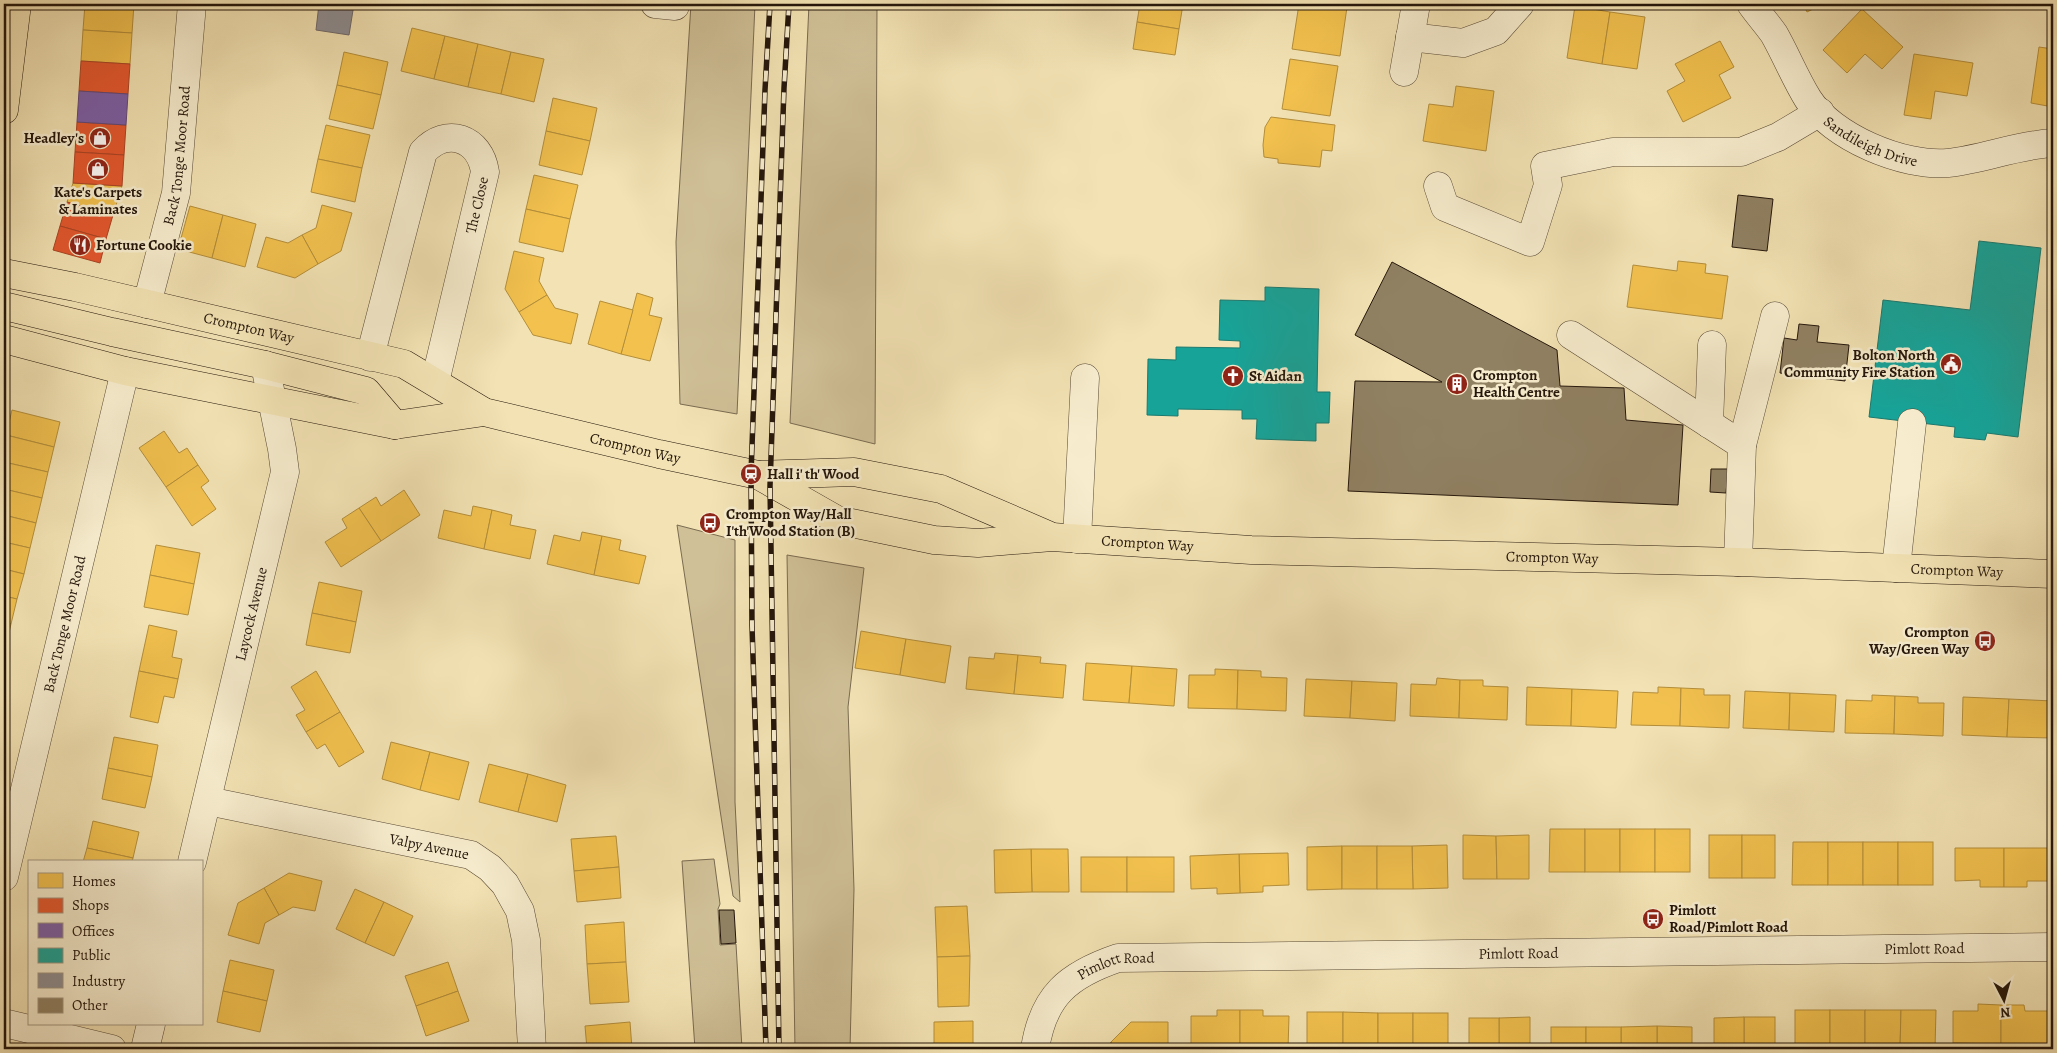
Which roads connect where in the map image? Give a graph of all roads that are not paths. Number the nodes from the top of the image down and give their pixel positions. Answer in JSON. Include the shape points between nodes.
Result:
{"nodes":[{"id":1,"x":17,"y":4,"type":"edge"},
{"id":2,"x":192,"y":4,"type":"edge"},
{"id":3,"x":654,"y":4,"type":"edge"},
{"id":4,"x":676,"y":4,"type":"edge"},
{"id":5,"x":1416,"y":4,"type":"edge"},
{"id":6,"x":1520,"y":4,"type":"edge"},
{"id":7,"x":1751,"y":4,"type":"edge"},
{"id":8,"x":1410,"y":37,"type":"junction"},
{"id":9,"x":7,"y":64,"type":"edge"},
{"id":10,"x":1404,"y":72,"type":"dead end"},
{"id":11,"x":4,"y":110,"type":"edge"},
{"id":12,"x":1820,"y":112,"type":"junction"},
{"id":13,"x":2053,"y":143,"type":"edge"},
{"id":14,"x":1438,"y":186,"type":"dead end"},
{"id":15,"x":4,"y":273,"type":"edge"},
{"id":16,"x":147,"y":304,"type":"junction"},
{"id":17,"x":4,"y":306,"type":"edge"},
{"id":18,"x":1774,"y":316,"type":"dead end"},
{"id":19,"x":1571,"y":335,"type":"dead end"},
{"id":20,"x":4,"y":338,"type":"edge"},
{"id":21,"x":1712,"y":345,"type":"dead end"},
{"id":22,"x":370,"y":357,"type":"junction"},
{"id":23,"x":265,"y":365,"type":"junction"},
{"id":24,"x":125,"y":371,"type":"junction"},
{"id":25,"x":1085,"y":378,"type":"dead end"},
{"id":26,"x":435,"y":382,"type":"junction"},
{"id":27,"x":272,"y":402,"type":"junction"},
{"id":28,"x":484,"y":412,"type":"junction"},
{"id":29,"x":1912,"y":423,"type":"dead end"},
{"id":30,"x":1709,"y":424,"type":"junction"},
{"id":31,"x":395,"y":425,"type":"junction"},
{"id":32,"x":1742,"y":445,"type":"junction"},
{"id":33,"x":758,"y":475,"type":"junction"},
{"id":34,"x":1064,"y":538,"type":"junction"},
{"id":35,"x":1738,"y":562,"type":"junction"},
{"id":36,"x":1896,"y":568,"type":"junction"},
{"id":37,"x":2053,"y":574,"type":"edge"},
{"id":38,"x":208,"y":801,"type":"junction"},
{"id":39,"x":193,"y":860,"type":"edge"},
{"id":40,"x":4,"y":877,"type":"edge"},
{"id":41,"x":2053,"y":947,"type":"edge"},
{"id":42,"x":4,"y":1022,"type":"edge"},
{"id":43,"x":151,"y":1026,"type":"edge"},
{"id":44,"x":112,"y":1049,"type":"edge"},
{"id":45,"x":145,"y":1049,"type":"edge"},
{"id":46,"x":532,"y":1049,"type":"edge"},
{"id":47,"x":1034,"y":1049,"type":"edge"}],
"edges":[{"from":1,"to":9,"type":"main road"},
{"from":2,"to":16,"type":"street","name":"Back Tonge Moor Road","via":[[176,193]]},
{"from":3,"to":4,"type":"street"},
{"from":5,"to":8,"type":"street"},
{"from":6,"to":8,"type":"street","via":[[1496,31],[1463,43]]},
{"from":7,"to":12,"type":"street","name":"Sandileigh Drive","via":[[1773,34],[1808,100]]},
{"from":8,"to":10,"type":"street"},
{"from":9,"to":11,"type":"main road"},
{"from":12,"to":13,"type":"street","name":"Sandileigh Drive","via":[[1845,134],[1887,154],[1920,161],[1948,163]]},
{"from":12,"to":14,"type":"street","via":[[1778,137],[1741,152],[1613,152],[1545,166],[1548,185],[1530,242],[1445,207]]},
{"from":15,"to":16,"type":"main road","name":"Crompton Way"},
{"from":16,"to":22,"type":"main road","name":"Crompton Way"},
{"from":17,"to":23,"type":"main road"},
{"from":18,"to":32,"type":"street"},
{"from":19,"to":30,"type":"street"},
{"from":20,"to":24,"type":"main road","name":"Crompton Way"},
{"from":21,"to":30,"type":"street"},
{"from":22,"to":26,"type":"main road","name":"Crompton Way","via":[[404,364]]},
{"from":22,"to":26,"type":"street","name":"The Close","via":[[423,152],[437,141],[460,138],[471,143],[479,153],[485,172]]},
{"from":23,"to":27,"type":"street","name":"Laycock Avenue"},
{"from":23,"to":31,"type":"main road","via":[[366,392]]},
{"from":24,"to":27,"type":"main road","name":"Crompton Way"},
{"from":24,"to":40,"type":"street","name":"Back Tonge Moor Road"},
{"from":25,"to":34,"type":"street"},
{"from":26,"to":28,"type":"main road","name":"Crompton Way"},
{"from":27,"to":31,"type":"main road","name":"Crompton Way"},
{"from":27,"to":38,"type":"street","name":"Laycock Avenue","via":[[285,472]]},
{"from":28,"to":31,"type":"main road","name":"Crompton Way"},
{"from":28,"to":33,"type":"main road","name":"Crompton Way"},
{"from":29,"to":36,"type":"street"},
{"from":30,"to":32,"type":"street"},
{"from":32,"to":35,"type":"street"},
{"from":33,"to":34,"type":"main road","name":"Crompton Way","via":[[854,472],[941,489]]},
{"from":33,"to":34,"type":"main road","name":"Crompton Way","via":[[837,520],[925,538],[978,543]]},
{"from":34,"to":35,"type":"main road","name":"Crompton Way","via":[[1251,550]]},
{"from":35,"to":36,"type":"main road","name":"Crompton Way"},
{"from":36,"to":37,"type":"main road","name":"Crompton Way"},
{"from":38,"to":39,"type":"street","name":"Laycock Avenue"},
{"from":38,"to":46,"type":"street","name":"Valpy Avenue","via":[[472,855],[490,868],[505,884],[520,911],[526,940]]},
{"from":41,"to":47,"type":"street","name":"Pimlott Road","via":[[1118,958],[1093,966],[1069,982],[1047,1005]]},
{"from":42,"to":44,"type":"street"},
{"from":43,"to":45,"type":"street"}]}
